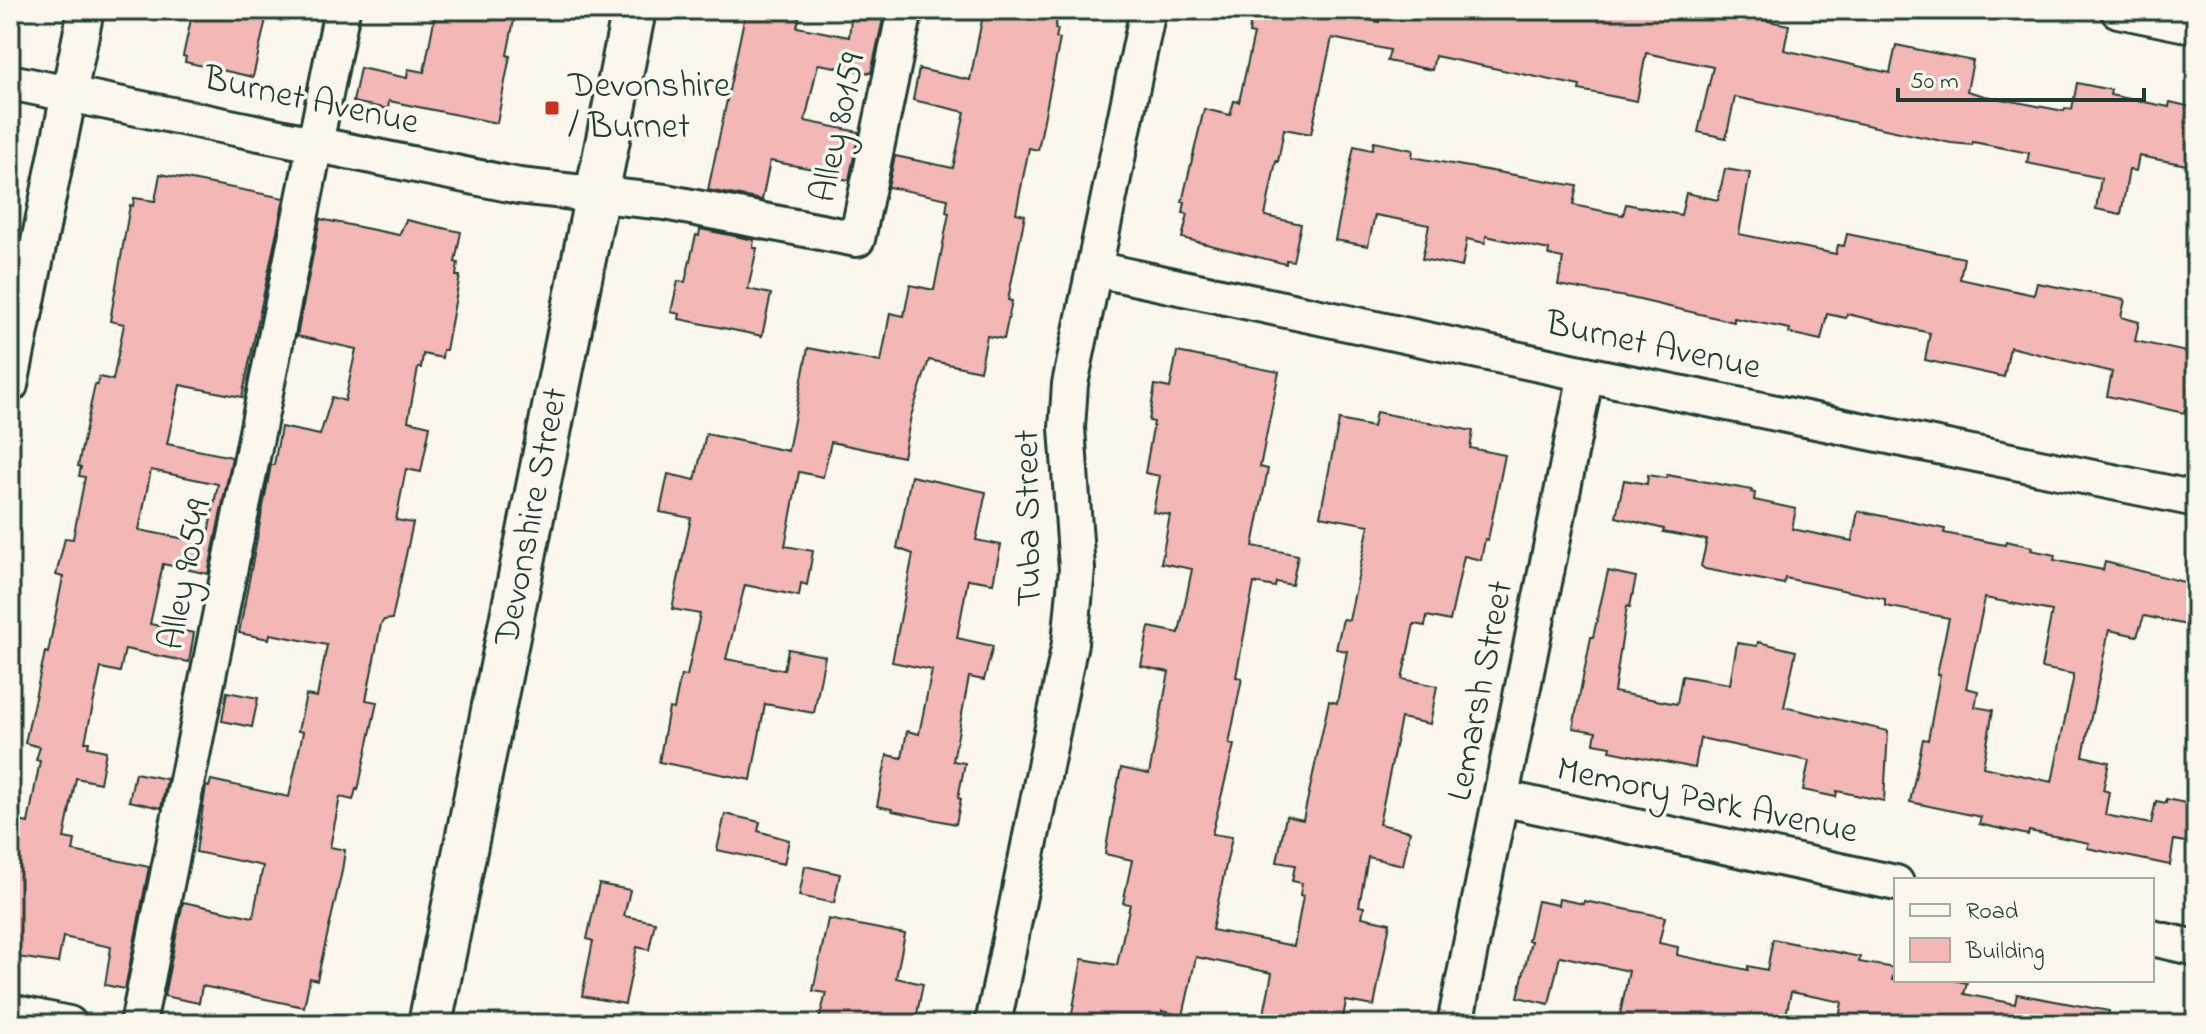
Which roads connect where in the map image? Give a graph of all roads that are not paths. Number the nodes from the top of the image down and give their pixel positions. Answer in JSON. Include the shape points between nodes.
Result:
{"nodes":[{"id":1,"x":86,"y":10,"type":"edge"},
{"id":2,"x":342,"y":10,"type":"edge"},
{"id":3,"x":634,"y":10,"type":"edge"},
{"id":4,"x":905,"y":10,"type":"edge"},
{"id":5,"x":1148,"y":10,"type":"edge"},
{"id":6,"x":2118,"y":10,"type":"edge"},
{"id":7,"x":2196,"y":26,"type":"edge"},
{"id":8,"x":10,"y":82,"type":"edge"},
{"id":9,"x":70,"y":94,"type":"junction"},
{"id":10,"x":315,"y":142,"type":"junction"},
{"id":11,"x":597,"y":194,"type":"junction"},
{"id":12,"x":1095,"y":269,"type":"junction"},
{"id":13,"x":1586,"y":374,"type":"junction"},
{"id":14,"x":10,"y":385,"type":"edge"},
{"id":15,"x":2196,"y":499,"type":"edge"},
{"id":16,"x":1501,"y":798,"type":"junction"},
{"id":17,"x":1894,"y":883,"type":"edge"},
{"id":18,"x":2154,"y":938,"type":"edge"},
{"id":19,"x":2196,"y":948,"type":"edge"},
{"id":20,"x":10,"y":1012,"type":"edge"},
{"id":21,"x":69,"y":1024,"type":"edge"},
{"id":22,"x":138,"y":1024,"type":"edge"},
{"id":23,"x":430,"y":1024,"type":"edge"},
{"id":24,"x":993,"y":1024,"type":"edge"},
{"id":25,"x":1455,"y":1024,"type":"edge"}],
"edges":[{"from":1,"to":9,"type":"street"},
{"from":2,"to":10,"type":"street","name":"Alley 90549"},
{"from":3,"to":11,"type":"main road","name":"Devonshire Street"},
{"from":4,"to":11,"type":"street","name":"Alley 80159","via":[[857,239]]},
{"from":5,"to":12,"type":"street","name":"Tuba Street"},
{"from":6,"to":7,"type":"street"},
{"from":8,"to":9,"type":"street","name":"Burnet Avenue"},
{"from":9,"to":10,"type":"street","name":"Burnet Avenue"},
{"from":9,"to":14,"type":"street"},
{"from":10,"to":11,"type":"street","name":"Burnet Avenue","via":[[519,186]]},
{"from":10,"to":22,"type":"street","name":"Alley 90549"},
{"from":11,"to":23,"type":"main road","name":"Devonshire Street"},
{"from":12,"to":13,"type":"street","name":"Burnet Avenue"},
{"from":12,"to":24,"type":"street","name":"Tuba Street","via":[[1070,384],[1067,428],[1077,569],[1070,643]]},
{"from":13,"to":15,"type":"street","name":"Burnet Avenue"},
{"from":13,"to":16,"type":"street","name":"Lemarsh Street"},
{"from":16,"to":17,"type":"street","name":"Memory Park Avenue"},
{"from":16,"to":25,"type":"street","name":"Lemarsh Street"},
{"from":18,"to":19,"type":"street"},
{"from":20,"to":21,"type":"street"}]}
